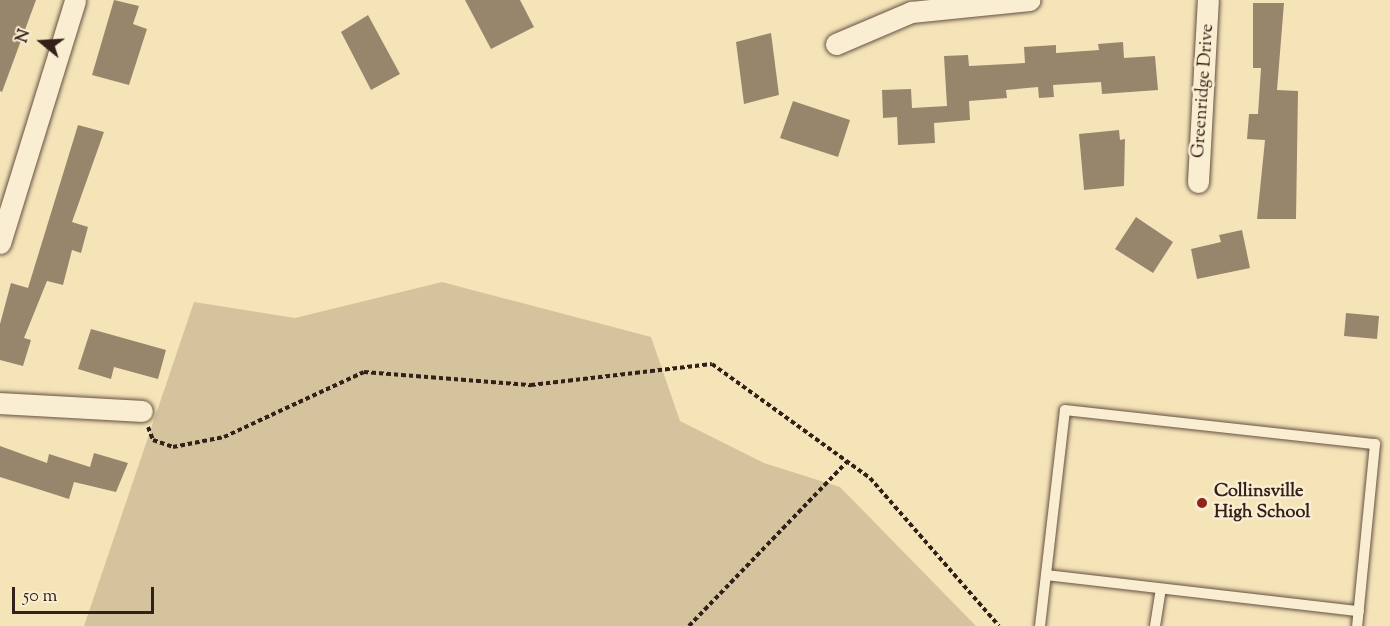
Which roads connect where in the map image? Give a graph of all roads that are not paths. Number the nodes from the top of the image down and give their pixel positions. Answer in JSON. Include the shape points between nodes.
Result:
{"nodes":[{"id":1,"x":75,"y":0,"type":"edge"},
{"id":2,"x":1029,"y":0,"type":"edge"},
{"id":3,"x":1209,"y":0,"type":"edge"},
{"id":4,"x":836,"y":44,"type":"dead end"},
{"id":5,"x":1198,"y":182,"type":"dead end"},
{"id":6,"x":0,"y":243,"type":"edge"},
{"id":7,"x":0,"y":403,"type":"edge"},
{"id":8,"x":142,"y":411,"type":"road end"},
{"id":9,"x":1046,"y":575,"type":"junction"},
{"id":10,"x":1161,"y":589,"type":"junction"},
{"id":11,"x":1359,"y":611,"type":"junction"},
{"id":12,"x":1040,"y":626,"type":"edge"},
{"id":13,"x":1155,"y":626,"type":"edge"},
{"id":14,"x":1357,"y":626,"type":"edge"}],
"edges":[{"from":1,"to":6,"type":"street"},
{"from":2,"to":4,"type":"street","via":[[911,12]]},
{"from":3,"to":5,"type":"street","name":"Greenridge Drive"},
{"from":7,"to":8,"type":"street"},
{"from":9,"to":10,"type":"lane"},
{"from":9,"to":11,"type":"lane","via":[[1065,410],[1375,444]]},
{"from":9,"to":12,"type":"lane"},
{"from":10,"to":11,"type":"lane"},
{"from":10,"to":13,"type":"lane"},
{"from":11,"to":14,"type":"lane"}]}
